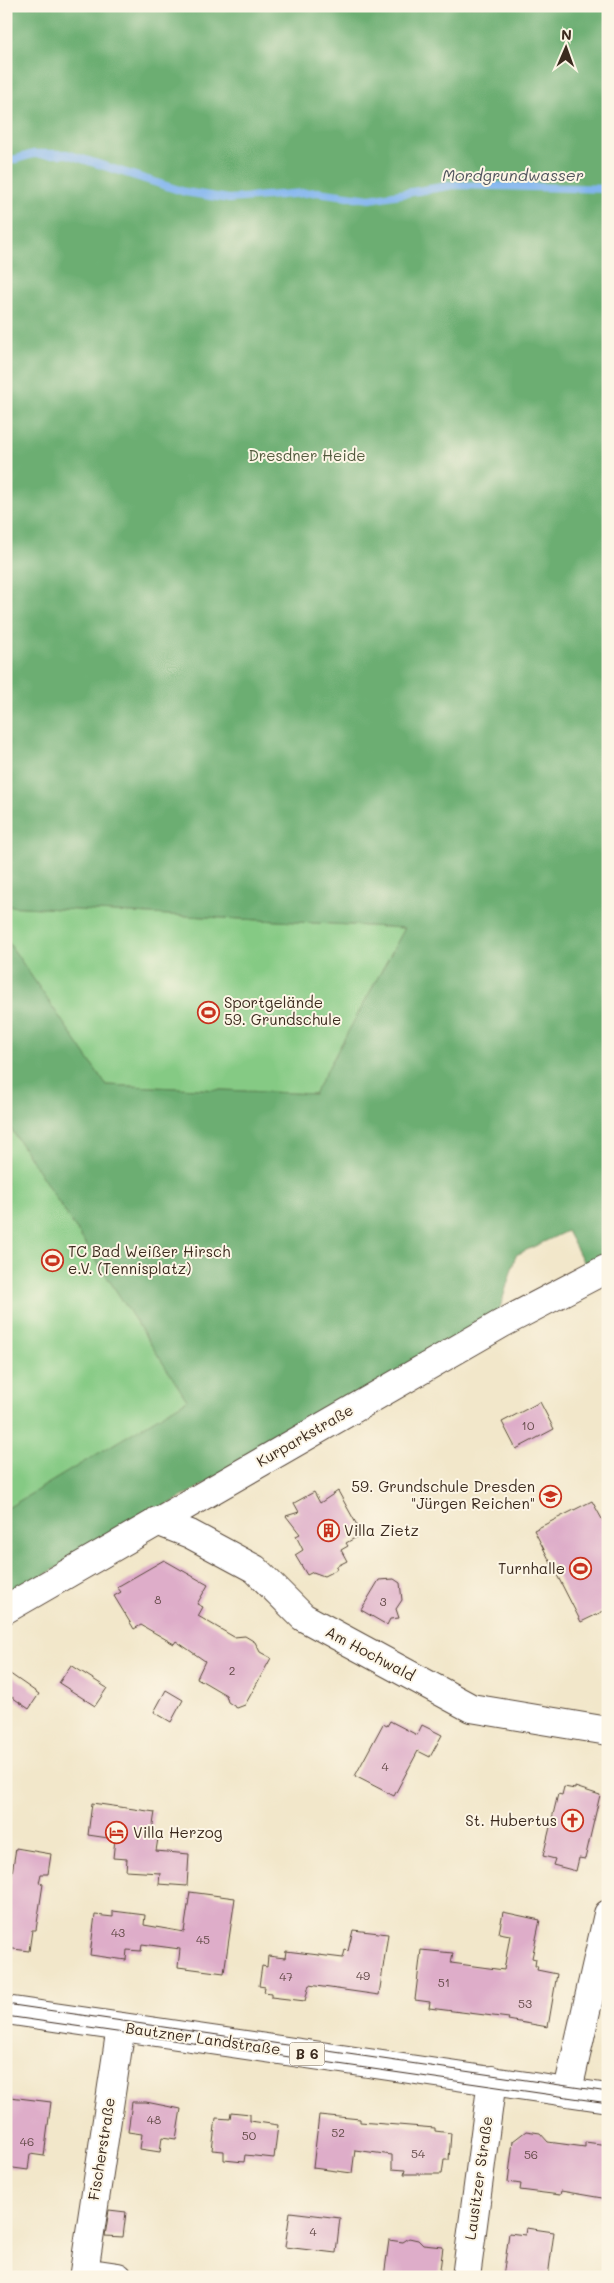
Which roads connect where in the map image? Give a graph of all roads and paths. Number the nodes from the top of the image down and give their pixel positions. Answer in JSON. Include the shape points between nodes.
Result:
{"nodes":[{"id":1,"x":606,"y":1269,"type":"dead end"},
{"id":2,"x":157,"y":1521,"type":"junction"},
{"id":3,"x":6,"y":1609,"type":"edge"},
{"id":4,"x":608,"y":1731,"type":"edge"},
{"id":5,"x":608,"y":1914,"type":"edge"},
{"id":6,"x":6,"y":2010,"type":"edge"},
{"id":7,"x":121,"y":2027,"type":"junction"},
{"id":8,"x":492,"y":2080,"type":"junction"},
{"id":9,"x":568,"y":2090,"type":"junction"},
{"id":10,"x":608,"y":2098,"type":"edge"},
{"id":11,"x":118,"y":2277,"type":"edge"},
{"id":12,"x":466,"y":2277,"type":"edge"}],
"edges":[{"from":1,"to":2,"type":"street","name":"Kurparkstraße","via":[[501,1324]]},
{"from":2,"to":3,"type":"street","name":"Kurparkstraße"},
{"from":2,"to":4,"type":"street","name":"Am Hochwald","via":[[190,1534],[255,1569],[303,1618],[471,1708]]},
{"from":5,"to":9,"type":"street"},
{"from":6,"to":7,"type":"street","name":"Bautzner Landstraße","number":"B 6"},
{"from":7,"to":8,"type":"street","name":"Bautzner Landstraße","number":"B 6"},
{"from":7,"to":11,"type":"street","name":"Fischerstraße","via":[[84,2272]]},
{"from":8,"to":9,"type":"street","name":"Bautzner Landstraße","number":"B 6"},
{"from":8,"to":12,"type":"street","name":"Lausitzer Straße"},
{"from":9,"to":10,"type":"street","name":"Bautzner Landstraße","number":"B 6"}]}
